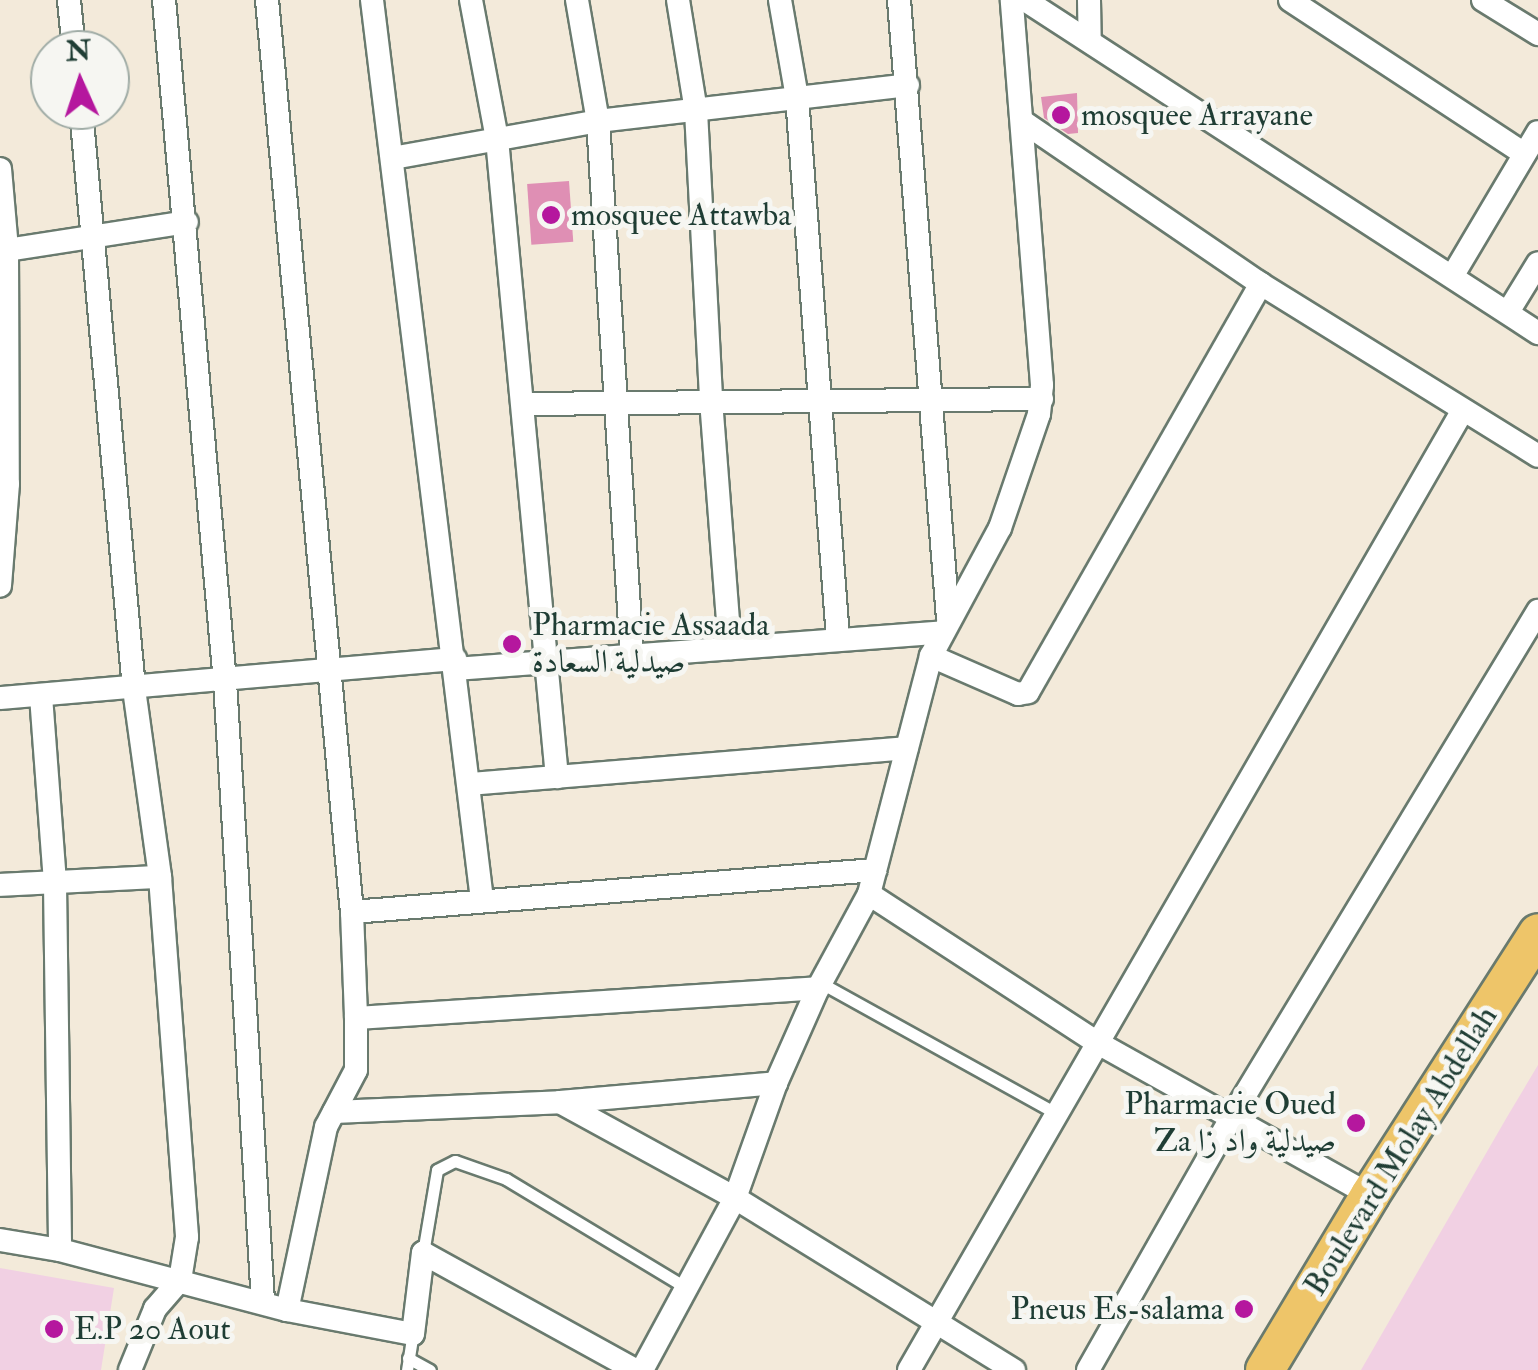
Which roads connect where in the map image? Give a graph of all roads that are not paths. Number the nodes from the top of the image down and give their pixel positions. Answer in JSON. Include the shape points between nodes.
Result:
{"nodes":[{"id":1,"x":69,"y":0,"type":"edge"},
{"id":2,"x":164,"y":0,"type":"edge"},
{"id":3,"x":267,"y":0,"type":"edge"},
{"id":4,"x":372,"y":0,"type":"edge"},
{"id":5,"x":471,"y":0,"type":"edge"},
{"id":6,"x":578,"y":0,"type":"edge"},
{"id":7,"x":678,"y":0,"type":"edge"},
{"id":8,"x":780,"y":0,"type":"edge"},
{"id":9,"x":899,"y":0,"type":"edge"},
{"id":10,"x":1012,"y":0,"type":"edge"},
{"id":11,"x":1025,"y":0,"type":"edge"},
{"id":12,"x":1090,"y":0,"type":"edge"},
{"id":13,"x":1290,"y":0,"type":"edge"},
{"id":14,"x":1482,"y":0,"type":"edge"},
{"id":15,"x":72,"y":30,"type":"edge"},
{"id":16,"x":1538,"y":34,"type":"edge"},
{"id":17,"x":1090,"y":39,"type":"junction"},
{"id":18,"x":908,"y":86,"type":"junction"},
{"id":19,"x":797,"y":97,"type":"junction"},
{"id":20,"x":696,"y":112,"type":"junction"},
{"id":21,"x":598,"y":120,"type":"junction"},
{"id":22,"x":1022,"y":121,"type":"junction"},
{"id":23,"x":83,"y":130,"type":"edge"},
{"id":24,"x":1538,"y":132,"type":"edge"},
{"id":25,"x":497,"y":139,"type":"junction"},
{"id":26,"x":1524,"y":154,"type":"junction"},
{"id":27,"x":393,"y":158,"type":"junction"},
{"id":28,"x":0,"y":169,"type":"edge"},
{"id":29,"x":187,"y":222,"type":"junction"},
{"id":30,"x":94,"y":234,"type":"junction"},
{"id":31,"x":4,"y":250,"type":"edge"},
{"id":32,"x":1538,"y":263,"type":"edge"},
{"id":33,"x":1453,"y":276,"type":"junction"},
{"id":34,"x":1261,"y":284,"type":"junction"},
{"id":35,"x":1508,"y":312,"type":"junction"},
{"id":36,"x":1538,"y":332,"type":"edge"},
{"id":37,"x":929,"y":397,"type":"junction"},
{"id":38,"x":823,"y":399,"type":"junction"},
{"id":39,"x":1042,"y":399,"type":"junction"},
{"id":40,"x":614,"y":400,"type":"junction"},
{"id":41,"x":710,"y":400,"type":"junction"},
{"id":42,"x":523,"y":404,"type":"junction"},
{"id":43,"x":1463,"y":410,"type":"junction"},
{"id":44,"x":1538,"y":456,"type":"edge"},
{"id":45,"x":4,"y":526,"type":"edge"},
{"id":46,"x":0,"y":586,"type":"edge"},
{"id":47,"x":1538,"y":611,"type":"edge"},
{"id":48,"x":944,"y":626,"type":"junction"},
{"id":49,"x":838,"y":638,"type":"junction"},
{"id":50,"x":730,"y":648,"type":"junction"},
{"id":51,"x":632,"y":655,"type":"junction"},
{"id":52,"x":931,"y":656,"type":"junction"},
{"id":53,"x":544,"y":661,"type":"junction"},
{"id":54,"x":455,"y":664,"type":"junction"},
{"id":55,"x":331,"y":672,"type":"junction"},
{"id":56,"x":226,"y":682,"type":"junction"},
{"id":57,"x":134,"y":689,"type":"junction"},
{"id":58,"x":42,"y":696,"type":"junction"},
{"id":59,"x":0,"y":698,"type":"edge"},
{"id":60,"x":907,"y":748,"type":"junction"},
{"id":61,"x":557,"y":776,"type":"junction"},
{"id":62,"x":470,"y":784,"type":"junction"},
{"id":63,"x":875,"y":870,"type":"junction"},
{"id":64,"x":160,"y":876,"type":"junction"},
{"id":65,"x":55,"y":884,"type":"junction"},
{"id":66,"x":0,"y":885,"type":"edge"},
{"id":67,"x":869,"y":894,"type":"junction"},
{"id":68,"x":482,"y":900,"type":"junction"},
{"id":69,"x":352,"y":912,"type":"junction"},
{"id":70,"x":1538,"y":933,"type":"edge"},
{"id":71,"x":819,"y":985,"type":"junction"},
{"id":72,"x":356,"y":1018,"type":"junction"},
{"id":73,"x":1098,"y":1042,"type":"junction"},
{"id":74,"x":776,"y":1083,"type":"junction"},
{"id":75,"x":560,"y":1102,"type":"junction"},
{"id":76,"x":334,"y":1112,"type":"junction"},
{"id":77,"x":1057,"y":1114,"type":"junction"},
{"id":78,"x":1230,"y":1118,"type":"junction"},
{"id":79,"x":1370,"y":1194,"type":"junction"},
{"id":80,"x":735,"y":1198,"type":"junction"},
{"id":81,"x":0,"y":1240,"type":"edge"},
{"id":82,"x":60,"y":1250,"type":"junction"},
{"id":83,"x":423,"y":1254,"type":"junction"},
{"id":84,"x":180,"y":1280,"type":"junction"},
{"id":85,"x":687,"y":1288,"type":"junction"},
{"id":86,"x":263,"y":1302,"type":"junction"},
{"id":87,"x":286,"y":1310,"type":"junction"},
{"id":88,"x":936,"y":1325,"type":"junction"},
{"id":89,"x":413,"y":1334,"type":"junction"},
{"id":90,"x":408,"y":1364,"type":"edge"},
{"id":91,"x":130,"y":1370,"type":"edge"},
{"id":92,"x":430,"y":1370,"type":"edge"},
{"id":93,"x":639,"y":1370,"type":"edge"},
{"id":94,"x":909,"y":1370,"type":"edge"},
{"id":95,"x":1014,"y":1370,"type":"edge"},
{"id":96,"x":1088,"y":1370,"type":"edge"},
{"id":97,"x":1265,"y":1370,"type":"edge"}],
"edges":[{"from":1,"to":15,"type":"street"},
{"from":2,"to":29,"type":"street"},
{"from":3,"to":55,"type":"street"},
{"from":4,"to":27,"type":"street"},
{"from":5,"to":25,"type":"street"},
{"from":6,"to":21,"type":"street"},
{"from":7,"to":20,"type":"street"},
{"from":8,"to":19,"type":"street"},
{"from":9,"to":18,"type":"street"},
{"from":10,"to":22,"type":"street"},
{"from":11,"to":17,"type":"street"},
{"from":12,"to":17,"type":"street"},
{"from":13,"to":26,"type":"street"},
{"from":14,"to":16,"type":"street"},
{"from":17,"to":33,"type":"street"},
{"from":18,"to":19,"type":"street"},
{"from":18,"to":37,"type":"street"},
{"from":19,"to":20,"type":"street"},
{"from":19,"to":38,"type":"street"},
{"from":20,"to":21,"type":"street"},
{"from":20,"to":41,"type":"street"},
{"from":21,"to":25,"type":"street"},
{"from":21,"to":40,"type":"street"},
{"from":22,"to":34,"type":"street"},
{"from":22,"to":39,"type":"street"},
{"from":23,"to":30,"type":"street"},
{"from":24,"to":26,"type":"street"},
{"from":25,"to":27,"type":"street"},
{"from":25,"to":42,"type":"street"},
{"from":26,"to":33,"type":"street"},
{"from":27,"to":54,"type":"street"},
{"from":28,"to":31,"type":"street"},
{"from":29,"to":30,"type":"street"},
{"from":29,"to":56,"type":"street"},
{"from":30,"to":31,"type":"street"},
{"from":30,"to":57,"type":"street"},
{"from":31,"to":45,"type":"street"},
{"from":32,"to":35,"type":"street"},
{"from":33,"to":35,"type":"street"},
{"from":34,"to":43,"type":"street"},
{"from":34,"to":52,"type":"street","via":[[1028,692],[1018,694]]},
{"from":35,"to":36,"type":"street"},
{"from":37,"to":38,"type":"street"},
{"from":37,"to":39,"type":"street"},
{"from":37,"to":48,"type":"street"},
{"from":38,"to":41,"type":"street"},
{"from":38,"to":49,"type":"street"},
{"from":39,"to":48,"type":"street","via":[[1015,494]]},
{"from":40,"to":41,"type":"street"},
{"from":40,"to":42,"type":"street"},
{"from":40,"to":51,"type":"street"},
{"from":41,"to":50,"type":"street"},
{"from":42,"to":53,"type":"street"},
{"from":43,"to":44,"type":"street"},
{"from":43,"to":73,"type":"street"},
{"from":45,"to":46,"type":"street"},
{"from":47,"to":78,"type":"street"},
{"from":48,"to":49,"type":"street"},
{"from":48,"to":52,"type":"street"},
{"from":49,"to":50,"type":"street"},
{"from":50,"to":51,"type":"street"},
{"from":51,"to":53,"type":"street"},
{"from":52,"to":60,"type":"street"},
{"from":53,"to":54,"type":"street"},
{"from":53,"to":61,"type":"street"},
{"from":54,"to":55,"type":"street"},
{"from":54,"to":62,"type":"street"},
{"from":55,"to":56,"type":"street"},
{"from":55,"to":69,"type":"street"},
{"from":56,"to":57,"type":"street"},
{"from":56,"to":86,"type":"street"},
{"from":57,"to":58,"type":"street"},
{"from":57,"to":64,"type":"street"},
{"from":58,"to":59,"type":"street"},
{"from":58,"to":65,"type":"street"},
{"from":60,"to":61,"type":"street"},
{"from":60,"to":63,"type":"street"},
{"from":61,"to":62,"type":"street"},
{"from":62,"to":68,"type":"street"},
{"from":63,"to":67,"type":"street"},
{"from":63,"to":68,"type":"street"},
{"from":64,"to":65,"type":"street"},
{"from":64,"to":84,"type":"street","via":[[187,1236]]},
{"from":65,"to":66,"type":"street"},
{"from":65,"to":82,"type":"street"},
{"from":67,"to":71,"type":"street"},
{"from":67,"to":73,"type":"street"},
{"from":68,"to":69,"type":"street"},
{"from":69,"to":72,"type":"street"},
{"from":70,"to":79,"type":"main road","name":"Boulevard Molay Abdellah"},
{"from":71,"to":72,"type":"street"},
{"from":71,"to":74,"type":"street"},
{"from":71,"to":77,"type":"lane"},
{"from":72,"to":76,"type":"street","via":[[356,1070]]},
{"from":73,"to":77,"type":"street"},
{"from":73,"to":78,"type":"street"},
{"from":74,"to":75,"type":"street"},
{"from":74,"to":80,"type":"street"},
{"from":75,"to":76,"type":"street"},
{"from":75,"to":80,"type":"street"},
{"from":76,"to":87,"type":"street"},
{"from":77,"to":88,"type":"street"},
{"from":78,"to":79,"type":"street"},
{"from":78,"to":96,"type":"street"},
{"from":79,"to":97,"type":"main road","name":"Boulevard Molay Abdellah"},
{"from":80,"to":85,"type":"street"},
{"from":80,"to":88,"type":"street"},
{"from":81,"to":82,"type":"street"},
{"from":82,"to":84,"type":"street"},
{"from":83,"to":85,"type":"lane","via":[[437,1170],[455,1162],[506,1179]]},
{"from":83,"to":89,"type":"street"},
{"from":83,"to":93,"type":"street"},
{"from":84,"to":86,"type":"street"},
{"from":84,"to":91,"type":"street","via":[[155,1309]]},
{"from":85,"to":93,"type":"street"},
{"from":86,"to":87,"type":"street"},
{"from":87,"to":89,"type":"street"},
{"from":88,"to":94,"type":"street"},
{"from":88,"to":95,"type":"street"},
{"from":89,"to":90,"type":"lane"},
{"from":90,"to":92,"type":"lane"}]}
